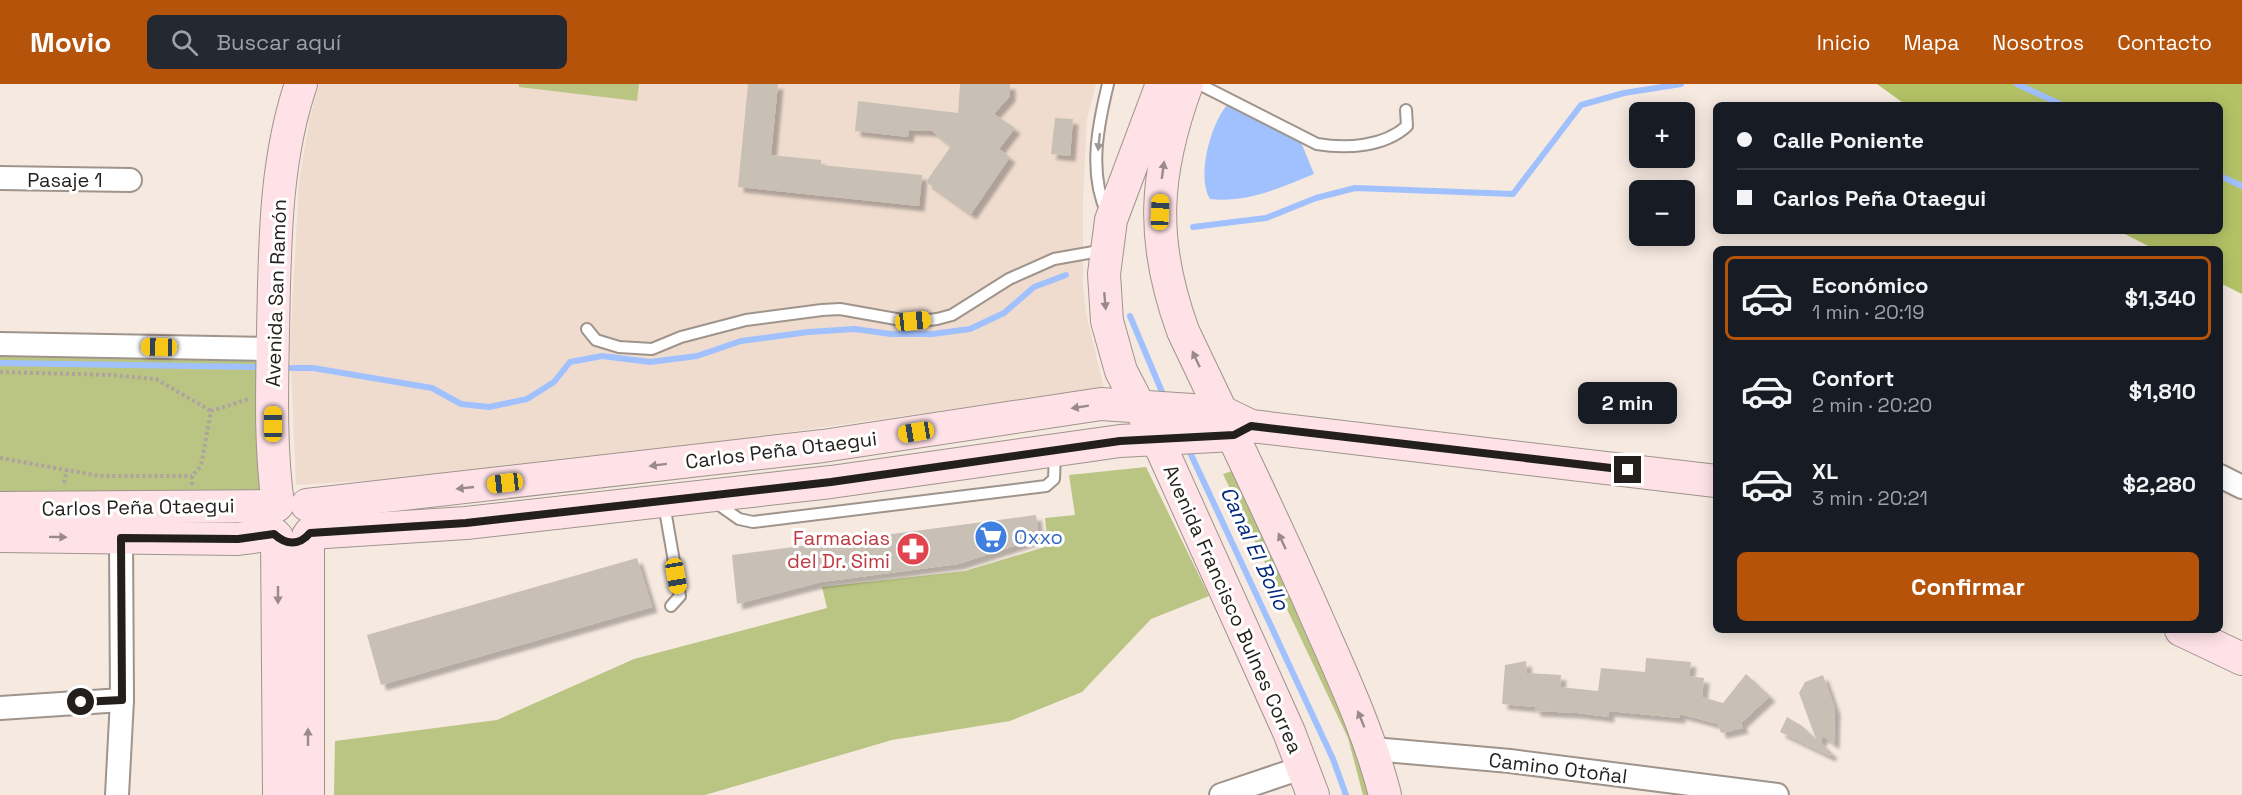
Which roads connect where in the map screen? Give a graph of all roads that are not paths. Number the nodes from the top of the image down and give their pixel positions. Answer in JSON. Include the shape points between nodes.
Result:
{"nodes":[{"id":1,"x":301,"y":84,"type":"edge"},
{"id":2,"x":1108,"y":84,"type":"edge"},
{"id":3,"x":1162,"y":84,"type":"edge"},
{"id":4,"x":1187,"y":84,"type":"edge"},
{"id":5,"x":1199,"y":84,"type":"edge"},
{"id":6,"x":1406,"y":110,"type":"dead end"},
{"id":7,"x":0,"y":178,"type":"edge"},
{"id":8,"x":130,"y":180,"type":"dead end"},
{"id":9,"x":1108,"y":235,"type":"junction"},
{"id":10,"x":587,"y":329,"type":"dead end"},
{"id":11,"x":0,"y":344,"type":"edge"},
{"id":12,"x":273,"y":349,"type":"junction"},
{"id":13,"x":1155,"y":422,"type":"junction"},
{"id":14,"x":1224,"y":424,"type":"junction"},
{"id":15,"x":823,"y":446,"type":"junction"},
{"id":16,"x":784,"y":451,"type":"junction"},
{"id":17,"x":1055,"y":452,"type":"junction"},
{"id":18,"x":2223,"y":478,"type":"edge"},
{"id":19,"x":1713,"y":481,"type":"edge"},
{"id":20,"x":831,"y":482,"type":"junction"},
{"id":21,"x":790,"y":487,"type":"junction"},
{"id":22,"x":2242,"y":487,"type":"edge"},
{"id":23,"x":708,"y":496,"type":"junction"},
{"id":24,"x":663,"y":501,"type":"junction"},
{"id":25,"x":0,"y":508,"type":"edge"},
{"id":26,"x":290,"y":522,"type":"junction"},
{"id":27,"x":164,"y":523,"type":"junction"},
{"id":28,"x":0,"y":536,"type":"edge"},
{"id":29,"x":121,"y":538,"type":"junction"},
{"id":30,"x":671,"y":606,"type":"dead end"},
{"id":31,"x":2187,"y":633,"type":"edge"},
{"id":32,"x":2242,"y":659,"type":"edge"},
{"id":33,"x":122,"y":700,"type":"junction"},
{"id":34,"x":0,"y":708,"type":"edge"},
{"id":35,"x":1373,"y":749,"type":"junction"},
{"id":36,"x":1308,"y":781,"type":"edge"},
{"id":37,"x":117,"y":795,"type":"edge"},
{"id":38,"x":279,"y":795,"type":"edge"},
{"id":39,"x":308,"y":795,"type":"edge"},
{"id":40,"x":1221,"y":795,"type":"edge"},
{"id":41,"x":1385,"y":795,"type":"edge"},
{"id":42,"x":1777,"y":795,"type":"edge"}],
"edges":[{"from":1,"to":12,"type":"street","name":"Avenida San Ramón","via":[[286,141],[278,196]]},
{"from":2,"to":9,"type":"lane","one_way":true,"via":[[1095,169]]},
{"from":3,"to":9,"type":"street","name":"Avenida Francisco Bulnes Correa"},
{"from":14,"to":4,"type":"street","one_way":true,"via":[[1173,303],[1161,242],[1164,157]]},
{"from":5,"to":6,"type":"lane","via":[[1317,144],[1338,147],[1359,146],[1397,134],[1407,126]]},
{"from":7,"to":8,"type":"street","name":"Pasaje 1"},
{"from":9,"to":10,"type":"lane","via":[[1009,279],[952,315],[937,319],[913,321],[822,310],[746,320],[652,349],[619,347],[596,340]]},
{"from":9,"to":13,"type":"street","name":"Avenida Francisco Bulnes Correa","one_way":true,"via":[[1104,285],[1107,321],[1121,371]]},
{"from":11,"to":12,"type":"street"},
{"from":12,"to":26,"type":"street","name":"Avenida San Ramón","via":[[273,472]]},
{"from":13,"to":14,"type":"street","name":"Carlos Peña Otaegui"},
{"from":13,"to":15,"type":"street","name":"Carlos Peña Otaegui","one_way":true,"via":[[1101,404]]},
{"from":13,"to":17,"type":"street","name":"Carlos Peña Otaegui"},
{"from":13,"to":36,"type":"street","name":"Avenida Francisco Bulnes Correa"},
{"from":14,"to":19,"type":"street","name":"Carlos Peña Otaegui"},
{"from":35,"to":14,"type":"street","one_way":true,"via":[[1296,571]]},
{"from":15,"to":16,"type":"street","name":"Carlos Peña Otaegui"},
{"from":15,"to":20,"type":"street","via":[[818,462]]},
{"from":16,"to":21,"type":"street","via":[[793,457],[797,467]]},
{"from":16,"to":26,"type":"street","name":"Carlos Peña Otaegui","one_way":true},
{"from":17,"to":20,"type":"street","name":"Carlos Peña Otaegui"},
{"from":17,"to":23,"type":"lane","via":[[1054,479],[1046,486],[753,522],[740,519]]},
{"from":18,"to":22,"type":"street"},
{"from":20,"to":21,"type":"street","name":"Carlos Peña Otaegui"},
{"from":21,"to":23,"type":"street","name":"Carlos Peña Otaegui"},
{"from":23,"to":24,"type":"street","name":"Carlos Peña Otaegui"},
{"from":24,"to":26,"type":"street","name":"Carlos Peña Otaegui","via":[[466,523]]},
{"from":24,"to":30,"type":"lane","via":[[680,596]]},
{"from":25,"to":27,"type":"street","name":"Carlos Peña Otaegui"},
{"from":26,"to":27,"type":"street","name":"Carlos Peña Otaegui","via":[[238,539]]},
{"from":26,"to":38,"type":"street","name":"Avenida San Ramón","one_way":true},
{"from":39,"to":26,"type":"street","name":"Avenida San Ramón","one_way":true},
{"from":27,"to":29,"type":"street","name":"Carlos Peña Otaegui"},
{"from":28,"to":29,"type":"street","name":"Carlos Peña Otaegui","one_way":true},
{"from":29,"to":33,"type":"street"},
{"from":31,"to":32,"type":"street"},
{"from":33,"to":34,"type":"street"},
{"from":33,"to":37,"type":"street"},
{"from":35,"to":41,"type":"street"},
{"from":35,"to":42,"type":"street","name":"Camino Otoñal","via":[[1510,761]]},
{"from":36,"to":40,"type":"street"}]}
